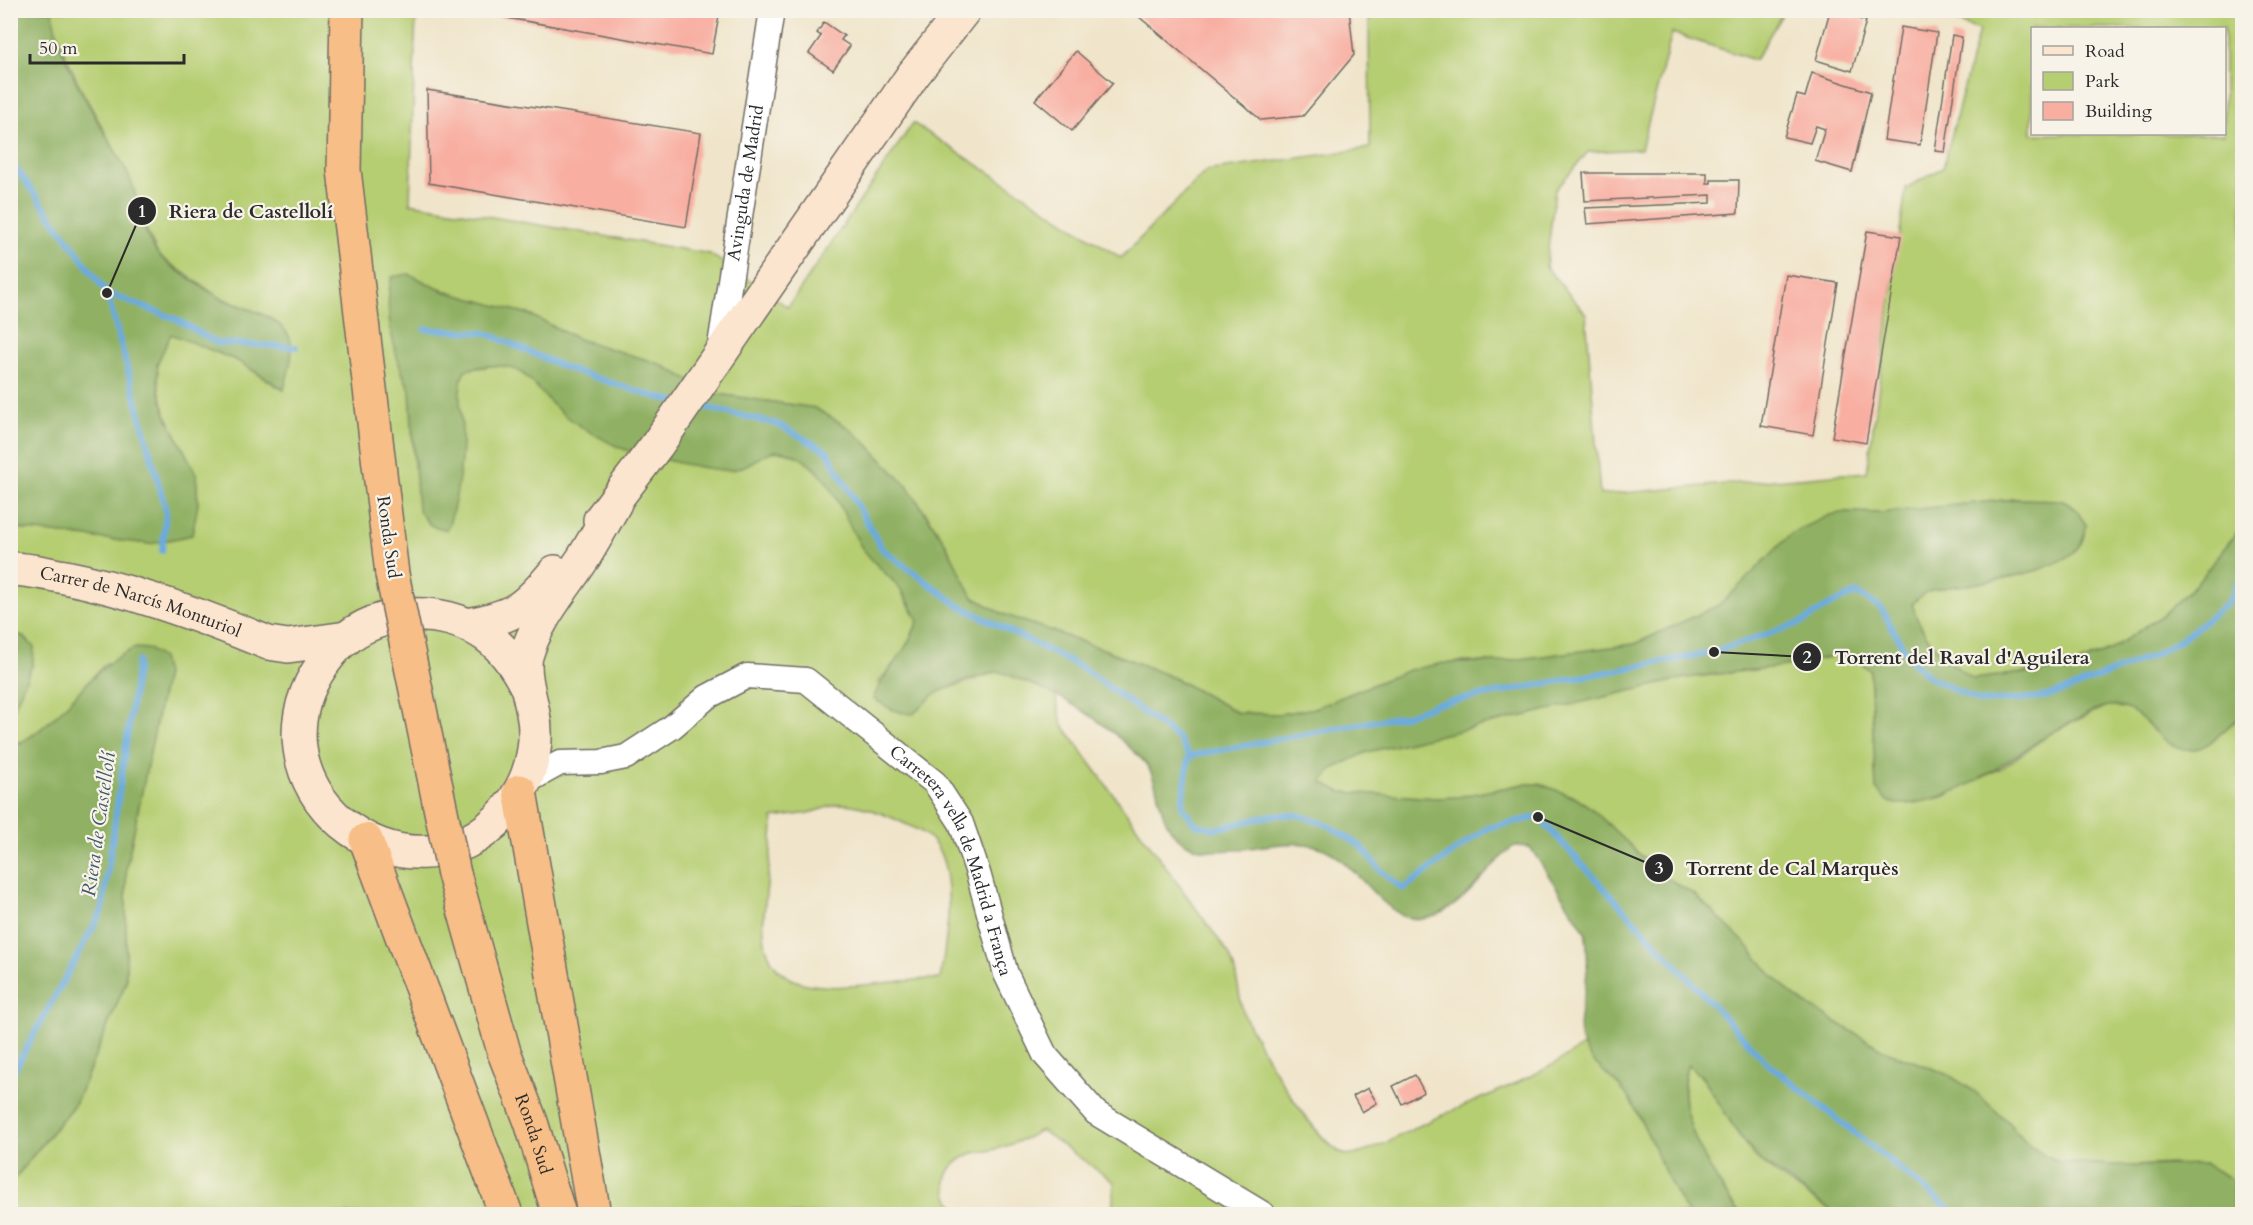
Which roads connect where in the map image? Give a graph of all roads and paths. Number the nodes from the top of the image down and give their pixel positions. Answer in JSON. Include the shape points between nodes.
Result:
{"nodes":[{"id":1,"x":347,"y":10,"type":"edge"},
{"id":2,"x":772,"y":10,"type":"edge"},
{"id":3,"x":964,"y":10,"type":"edge"},
{"id":4,"x":718,"y":357,"type":"junction"},
{"id":5,"x":615,"y":503,"type":"junction"},
{"id":6,"x":10,"y":569,"type":"edge"},
{"id":7,"x":468,"y":625,"type":"junction"},
{"id":8,"x":347,"y":639,"type":"junction"},
{"id":9,"x":268,"y":643,"type":"junction"},
{"id":10,"x":528,"y":689,"type":"junction"},
{"id":11,"x":304,"y":699,"type":"junction"},
{"id":12,"x":535,"y":725,"type":"junction"},
{"id":13,"x":578,"y":761,"type":"junction"},
{"id":14,"x":522,"y":787,"type":"junction"},
{"id":15,"x":366,"y":840,"type":"junction"},
{"id":16,"x":504,"y":1052,"type":"junction"},
{"id":17,"x":506,"y":1215,"type":"edge"},
{"id":18,"x":540,"y":1215,"type":"edge"},
{"id":19,"x":559,"y":1215,"type":"edge"},
{"id":20,"x":594,"y":1215,"type":"edge"},
{"id":21,"x":1263,"y":1215,"type":"edge"}],
"edges":[{"from":1,"to":16,"type":"highway","name":"Ronda Sud","bridge":true,"via":[[344,170],[392,574],[454,874]]},
{"from":2,"to":4,"type":"street","name":"Avinguda de Madrid"},
{"from":3,"to":4,"type":"street","via":[[913,75]]},
{"from":4,"to":5,"type":"street"},
{"from":5,"to":7,"type":"street","via":[[528,603],[503,618]]},
{"from":5,"to":10,"type":"street","via":[[534,638],[526,658]]},
{"from":6,"to":9,"type":"street","name":"Carrer de Narcís Monturiol","via":[[94,583],[148,598]]},
{"from":7,"to":8,"type":"street","via":[[418,614],[392,617],[368,625]]},
{"from":7,"to":10,"type":"street","via":[[504,651]]},
{"from":8,"to":9,"type":"street","name":"Carrer de Narcís Monturiol","via":[[288,646]]},
{"from":8,"to":11,"type":"street","via":[[315,672]]},
{"from":9,"to":11,"type":"street","name":"Carrer de Narcís Monturiol","via":[[292,670]]},
{"from":10,"to":12,"type":"street"},
{"from":11,"to":15,"type":"street","via":[[299,727],[301,756],[309,782],[330,812]]},
{"from":12,"to":13,"type":"street","via":[[561,753]]},
{"from":12,"to":14,"type":"street","via":[[534,754]]},
{"from":13,"to":14,"type":"street","name":"Carretera vella de Madrid a França","via":[[560,763]]},
{"from":13,"to":21,"type":"street","name":"Carretera vella de Madrid a França","via":[[626,757],[672,727],[707,697],[747,676],[806,680],[935,783],[961,823],[1006,974],[1045,1055],[1096,1113]]},
{"from":14,"to":15,"type":"street","via":[[506,812],[487,829],[449,847],[416,851]]},
{"from":14,"to":20,"type":"highway"},
{"from":15,"to":17,"type":"highway"},
{"from":16,"to":18,"type":"highway","name":"Ronda Sud"},
{"from":16,"to":19,"type":"highway","name":"Ronda Sud","via":[[531,1122]]}]}
